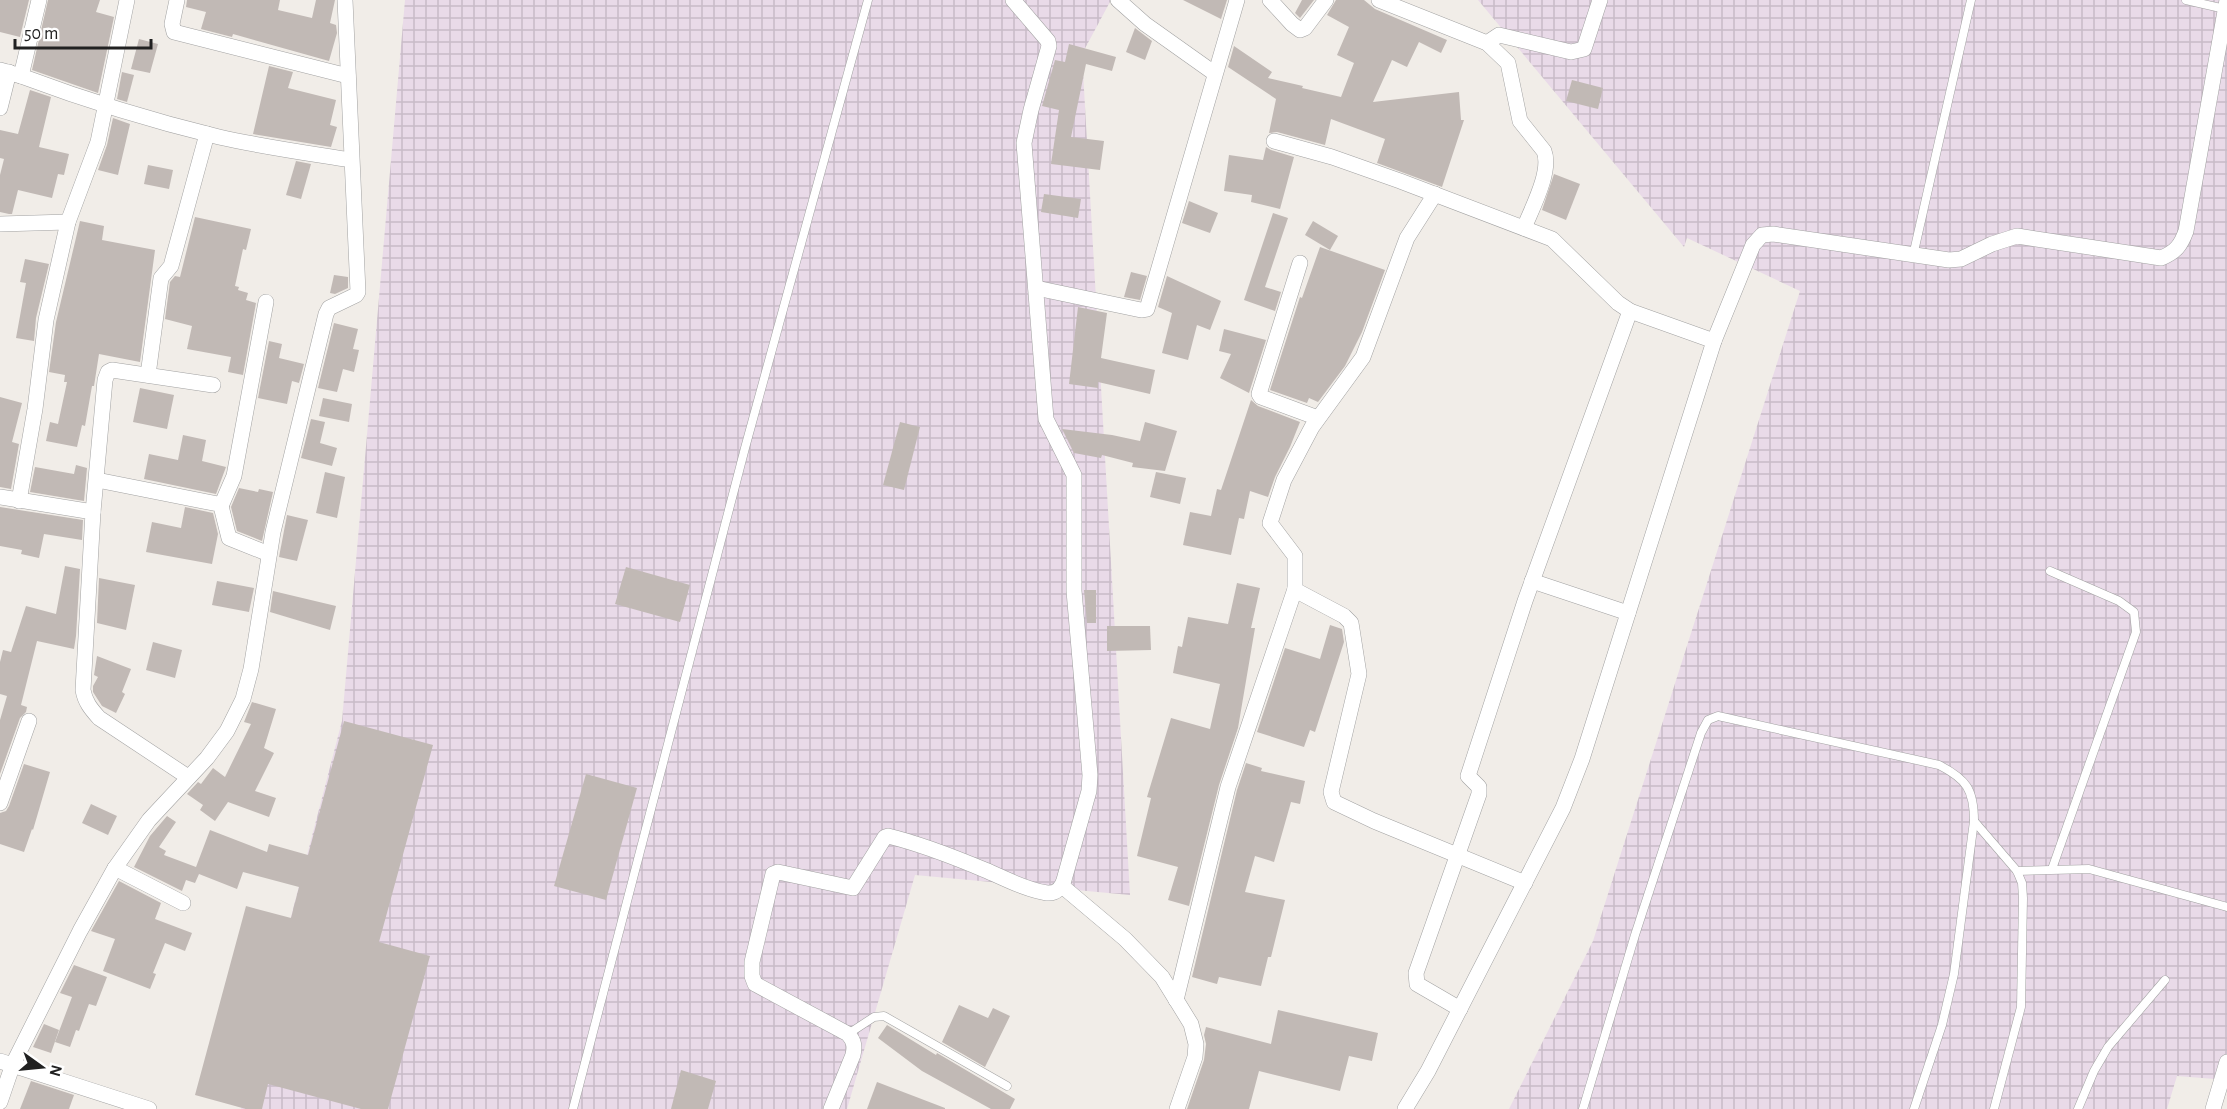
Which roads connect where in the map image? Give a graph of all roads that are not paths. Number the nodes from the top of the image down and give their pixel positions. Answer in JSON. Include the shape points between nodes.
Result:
{"nodes":[{"id":1,"x":39,"y":0,"type":"edge"},
{"id":2,"x":127,"y":0,"type":"edge"},
{"id":3,"x":177,"y":0,"type":"edge"},
{"id":4,"x":345,"y":0,"type":"edge"},
{"id":5,"x":868,"y":0,"type":"edge"},
{"id":6,"x":1012,"y":0,"type":"edge"},
{"id":7,"x":1118,"y":0,"type":"edge"},
{"id":8,"x":1237,"y":0,"type":"edge"},
{"id":9,"x":1270,"y":0,"type":"edge"},
{"id":10,"x":1326,"y":0,"type":"edge"},
{"id":11,"x":1379,"y":0,"type":"edge"},
{"id":12,"x":1600,"y":0,"type":"edge"},
{"id":13,"x":1971,"y":0,"type":"edge"},
{"id":14,"x":2186,"y":0,"type":"edge"},
{"id":15,"x":2226,"y":5,"type":"edge"},
{"id":16,"x":1487,"y":43,"type":"junction"},
{"id":17,"x":10,"y":73,"type":"edge"},
{"id":18,"x":1214,"y":73,"type":"junction"},
{"id":19,"x":348,"y":76,"type":"junction"},
{"id":20,"x":107,"y":105,"type":"junction"},
{"id":21,"x":0,"y":108,"type":"edge"},
{"id":22,"x":207,"y":134,"type":"junction"},
{"id":23,"x":1274,"y":141,"type":"dead end"},
{"id":24,"x":351,"y":160,"type":"junction"},
{"id":25,"x":1435,"y":194,"type":"junction"},
{"id":26,"x":68,"y":222,"type":"junction"},
{"id":27,"x":0,"y":224,"type":"edge"},
{"id":28,"x":1524,"y":228,"type":"junction"},
{"id":29,"x":1913,"y":256,"type":"junction"},
{"id":30,"x":1300,"y":263,"type":"dead end"},
{"id":31,"x":1036,"y":288,"type":"junction"},
{"id":32,"x":266,"y":302,"type":"dead end"},
{"id":33,"x":1630,"y":311,"type":"junction"},
{"id":34,"x":1714,"y":341,"type":"junction"},
{"id":35,"x":148,"y":375,"type":"junction"},
{"id":36,"x":213,"y":385,"type":"dead end"},
{"id":37,"x":1318,"y":418,"type":"junction"},
{"id":38,"x":97,"y":480,"type":"junction"},
{"id":39,"x":0,"y":497,"type":"edge"},
{"id":40,"x":19,"y":501,"type":"junction"},
{"id":41,"x":221,"y":506,"type":"junction"},
{"id":42,"x":93,"y":512,"type":"junction"},
{"id":43,"x":269,"y":554,"type":"junction"},
{"id":44,"x":2050,"y":571,"type":"dead end"},
{"id":45,"x":1532,"y":581,"type":"junction"},
{"id":46,"x":1295,"y":589,"type":"junction"},
{"id":47,"x":1628,"y":613,"type":"junction"},
{"id":48,"x":29,"y":721,"type":"dead end"},
{"id":49,"x":188,"y":777,"type":"junction"},
{"id":50,"x":0,"y":803,"type":"edge"},
{"id":51,"x":1974,"y":821,"type":"junction"},
{"id":52,"x":1458,"y":856,"type":"junction"},
{"id":53,"x":115,"y":868,"type":"junction"},
{"id":54,"x":2052,"y":869,"type":"junction"},
{"id":55,"x":2017,"y":871,"type":"junction"},
{"id":56,"x":1526,"y":883,"type":"junction"},
{"id":57,"x":1062,"y":886,"type":"junction"},
{"id":58,"x":183,"y":903,"type":"dead end"},
{"id":59,"x":2227,"y":907,"type":"edge"},
{"id":60,"x":2165,"y":980,"type":"dead end"},
{"id":61,"x":1176,"y":1000,"type":"junction"},
{"id":62,"x":1460,"y":1009,"type":"junction"},
{"id":63,"x":848,"y":1034,"type":"junction"},
{"id":64,"x":2227,"y":1062,"type":"edge"},
{"id":65,"x":6,"y":1063,"type":"edge"},
{"id":66,"x":1008,"y":1086,"type":"dead end"},
{"id":67,"x":0,"y":1102,"type":"edge"},
{"id":68,"x":149,"y":1109,"type":"edge"},
{"id":69,"x":573,"y":1109,"type":"edge"},
{"id":70,"x":831,"y":1109,"type":"edge"},
{"id":71,"x":1177,"y":1109,"type":"edge"},
{"id":72,"x":1405,"y":1109,"type":"edge"},
{"id":73,"x":1583,"y":1109,"type":"edge"},
{"id":74,"x":1914,"y":1109,"type":"edge"},
{"id":75,"x":1994,"y":1109,"type":"edge"},
{"id":76,"x":2078,"y":1109,"type":"edge"},
{"id":77,"x":2213,"y":1109,"type":"edge"}],
"edges":[{"from":1,"to":17,"type":"street"},
{"from":2,"to":20,"type":"street"},
{"from":3,"to":19,"type":"street","via":[[174,32]]},
{"from":4,"to":19,"type":"street"},
{"from":5,"to":69,"type":"lane","via":[[745,447]]},
{"from":6,"to":31,"type":"street","via":[[1049,46],[1024,143]]},
{"from":7,"to":18,"type":"street"},
{"from":8,"to":18,"type":"street"},
{"from":9,"to":10,"type":"street","via":[[1300,30]]},
{"from":11,"to":16,"type":"street"},
{"from":12,"to":16,"type":"street","via":[[1584,49],[1571,52],[1499,34]]},
{"from":13,"to":29,"type":"lane"},
{"from":14,"to":15,"type":"lane"},
{"from":15,"to":29,"type":"street","via":[[2186,231],[2174,251],[2162,258],[2017,236],[1961,259]]},
{"from":16,"to":28,"type":"street","via":[[1508,63],[1520,121],[1546,157],[1545,173]]},
{"from":17,"to":20,"type":"street"},
{"from":17,"to":21,"type":"street"},
{"from":18,"to":31,"type":"street","via":[[1146,310]]},
{"from":19,"to":24,"type":"street"},
{"from":20,"to":22,"type":"street"},
{"from":20,"to":26,"type":"street"},
{"from":22,"to":24,"type":"street"},
{"from":22,"to":35,"type":"street","via":[[171,266],[161,278]]},
{"from":23,"to":25,"type":"street"},
{"from":24,"to":43,"type":"street","via":[[358,292],[329,308],[326,314]]},
{"from":25,"to":28,"type":"street"},
{"from":25,"to":37,"type":"street","via":[[1407,238],[1363,357]]},
{"from":26,"to":27,"type":"street"},
{"from":26,"to":40,"type":"street","via":[[46,320]]},
{"from":28,"to":33,"type":"street","via":[[1557,243]]},
{"from":29,"to":34,"type":"street","via":[[1762,235],[1753,245]]},
{"from":30,"to":37,"type":"street","via":[[1259,394]]},
{"from":31,"to":57,"type":"street","via":[[1046,419],[1074,475],[1074,591],[1090,775]]},
{"from":32,"to":41,"type":"street","via":[[234,476]]},
{"from":33,"to":34,"type":"street"},
{"from":33,"to":45,"type":"street"},
{"from":34,"to":47,"type":"street"},
{"from":35,"to":36,"type":"street"},
{"from":35,"to":38,"type":"street","via":[[112,370],[106,375]]},
{"from":37,"to":46,"type":"street","via":[[1284,480],[1270,522],[1294,554]]},
{"from":38,"to":41,"type":"street"},
{"from":38,"to":42,"type":"street"},
{"from":39,"to":40,"type":"street"},
{"from":40,"to":42,"type":"street"},
{"from":41,"to":43,"type":"street","via":[[229,538]]},
{"from":42,"to":49,"type":"street","via":[[84,696],[99,718]]},
{"from":43,"to":49,"type":"street","via":[[243,699],[227,731]]},
{"from":44,"to":54,"type":"lane","via":[[2119,601],[2134,612],[2136,619],[2136,632]]},
{"from":45,"to":47,"type":"street"},
{"from":45,"to":52,"type":"street","via":[[1468,774],[1480,790]]},
{"from":46,"to":52,"type":"street","via":[[1351,623],[1359,674],[1331,792],[1334,802]]},
{"from":46,"to":61,"type":"street","via":[[1228,787]]},
{"from":47,"to":56,"type":"street","via":[[1573,784]]},
{"from":48,"to":50,"type":"street"},
{"from":49,"to":53,"type":"street","via":[[149,820]]},
{"from":51,"to":55,"type":"lane"},
{"from":51,"to":73,"type":"lane","via":[[1970,789],[1957,775],[1939,765],[1718,716],[1708,720],[1635,935]]},
{"from":51,"to":74,"type":"lane","via":[[1954,974],[1942,1026]]},
{"from":52,"to":56,"type":"street"},
{"from":52,"to":62,"type":"street","via":[[1415,977],[1417,984]]},
{"from":53,"to":58,"type":"street"},
{"from":53,"to":65,"type":"street"},
{"from":54,"to":55,"type":"lane"},
{"from":54,"to":59,"type":"lane","via":[[2101,871]]},
{"from":55,"to":75,"type":"lane","via":[[2023,898],[2021,1007]]},
{"from":56,"to":62,"type":"street"},
{"from":57,"to":61,"type":"street","via":[[1125,939],[1162,977]]},
{"from":57,"to":63,"type":"street","via":[[1049,893],[888,836],[853,888],[774,873],[752,962],[755,984]]},
{"from":60,"to":76,"type":"lane","via":[[2108,1047]]},
{"from":61,"to":71,"type":"street","via":[[1191,1024],[1196,1044],[1193,1065]]},
{"from":62,"to":72,"type":"street"},
{"from":63,"to":66,"type":"lane","via":[[874,1017],[884,1016]]},
{"from":63,"to":70,"type":"street","via":[[854,1042],[853,1055]]},
{"from":64,"to":77,"type":"street"},
{"from":65,"to":67,"type":"street"},
{"from":65,"to":68,"type":"street"}]}
